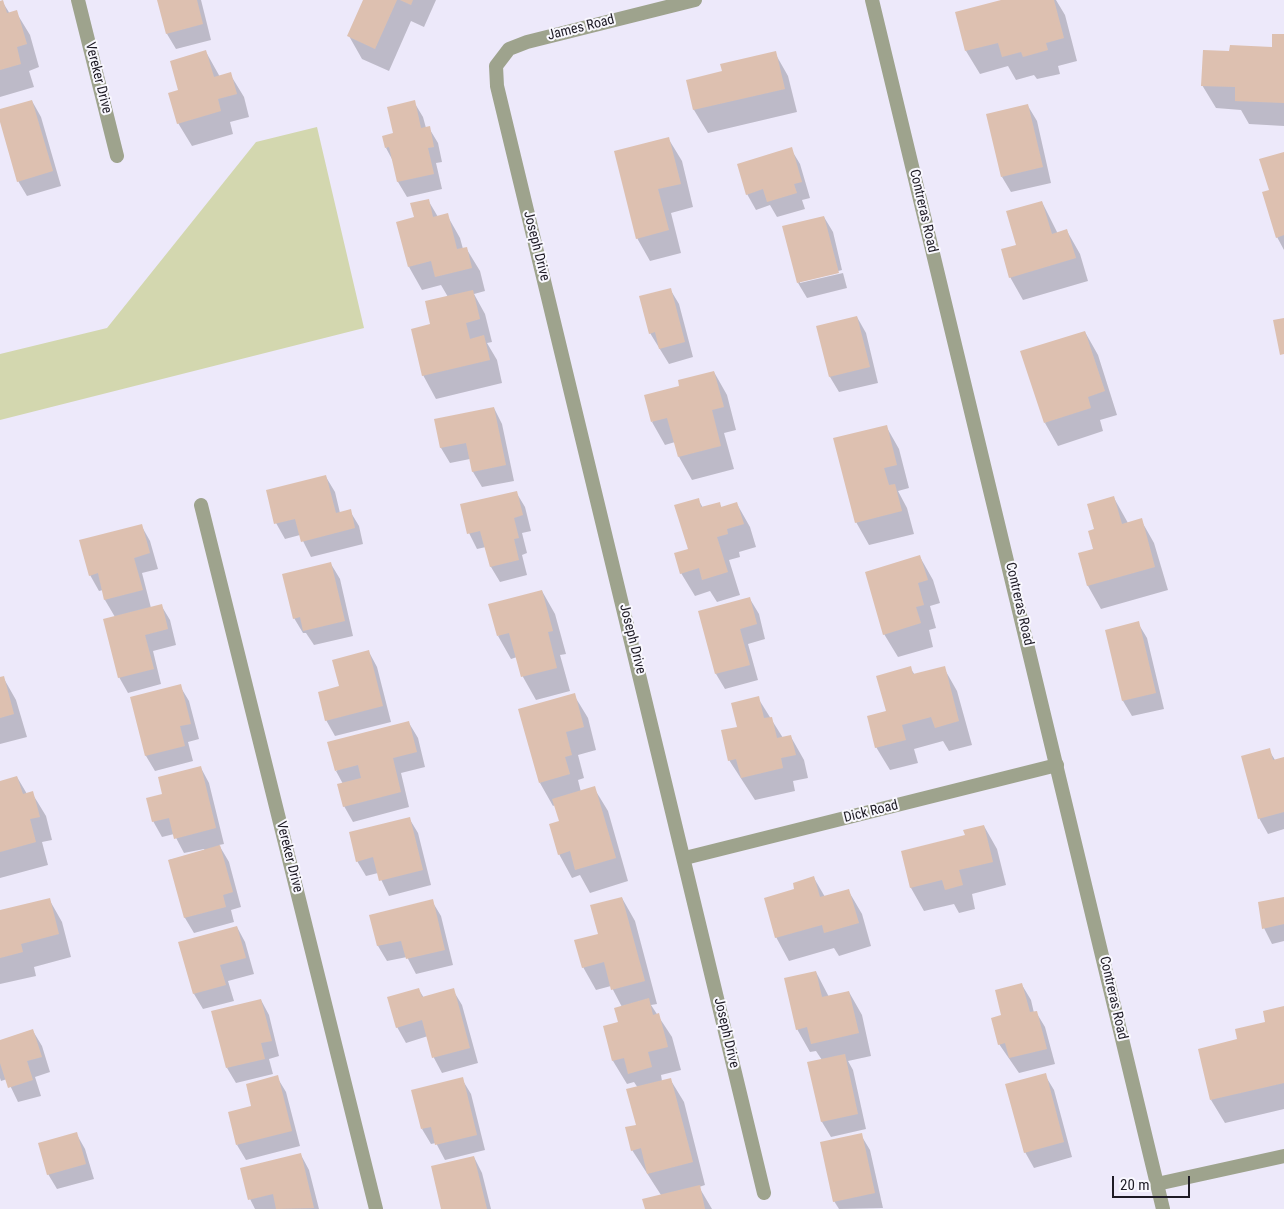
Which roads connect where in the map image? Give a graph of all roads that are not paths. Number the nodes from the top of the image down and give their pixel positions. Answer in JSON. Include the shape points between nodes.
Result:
{"nodes":[{"id":1,"x":78,"y":0,"type":"edge"},
{"id":2,"x":694,"y":0,"type":"edge"},
{"id":3,"x":872,"y":0,"type":"edge"},
{"id":4,"x":497,"y":86,"type":"joint"},
{"id":5,"x":117,"y":156,"type":"dead end"},
{"id":6,"x":201,"y":505,"type":"dead end"},
{"id":7,"x":1058,"y":765,"type":"junction"},
{"id":8,"x":685,"y":858,"type":"junction"},
{"id":9,"x":1284,"y":1156,"type":"edge"},
{"id":10,"x":1157,"y":1184,"type":"junction"},
{"id":11,"x":764,"y":1193,"type":"dead end"},
{"id":12,"x":376,"y":1209,"type":"edge"},
{"id":13,"x":1163,"y":1209,"type":"edge"}],
"edges":[{"from":1,"to":5,"type":"street","name":"Vereker Drive"},
{"from":2,"to":4,"type":"street","name":"James Road","via":[[509,49],[496,66]]},
{"from":3,"to":7,"type":"street","name":"Contreras Road"},
{"from":4,"to":8,"type":"street","name":"Joseph Drive"},
{"from":6,"to":12,"type":"street","name":"Vereker Drive"},
{"from":7,"to":8,"type":"street","name":"Dick Road"},
{"from":7,"to":10,"type":"street","name":"Contreras Road"},
{"from":8,"to":11,"type":"street","name":"Joseph Drive"},
{"from":9,"to":10,"type":"street"},
{"from":10,"to":13,"type":"street","name":"Contreras Road"}]}
